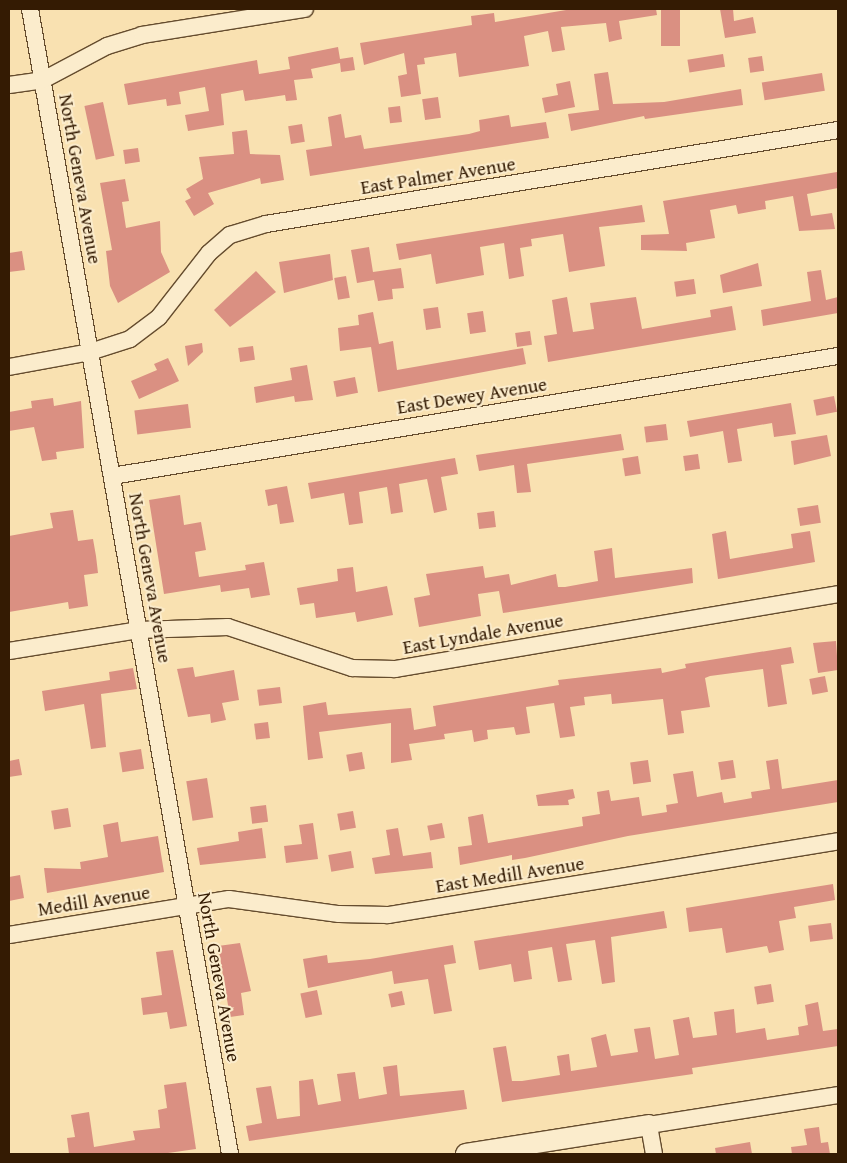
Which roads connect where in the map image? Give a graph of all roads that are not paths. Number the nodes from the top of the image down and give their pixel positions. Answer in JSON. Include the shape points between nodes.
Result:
{"nodes":[{"id":1,"x":30,"y":9,"type":"edge"},
{"id":2,"x":305,"y":9,"type":"edge"},
{"id":3,"x":43,"y":80,"type":"junction"},
{"id":4,"x":9,"y":85,"type":"edge"},
{"id":5,"x":838,"y":130,"type":"edge"},
{"id":6,"x":90,"y":352,"type":"junction"},
{"id":7,"x":838,"y":356,"type":"edge"},
{"id":8,"x":9,"y":367,"type":"edge"},
{"id":9,"x":112,"y":476,"type":"junction"},
{"id":10,"x":838,"y":594,"type":"edge"},
{"id":11,"x":138,"y":630,"type":"junction"},
{"id":12,"x":9,"y":651,"type":"edge"},
{"id":13,"x":838,"y":841,"type":"edge"},
{"id":14,"x":187,"y":906,"type":"junction"},
{"id":15,"x":9,"y":935,"type":"edge"},
{"id":16,"x":838,"y":1095,"type":"edge"},
{"id":17,"x":649,"y":1125,"type":"junction"},
{"id":18,"x":230,"y":1154,"type":"edge"},
{"id":19,"x":466,"y":1154,"type":"edge"},
{"id":20,"x":654,"y":1154,"type":"edge"}],
"edges":[{"from":1,"to":3,"type":"street","name":"North Geneva Avenue"},
{"from":2,"to":3,"type":"street","via":[[142,35],[107,46]]},
{"from":3,"to":4,"type":"street"},
{"from":3,"to":6,"type":"street","name":"North Geneva Avenue"},
{"from":5,"to":6,"type":"street","name":"East Palmer Avenue","via":[[248,229],[230,235],[209,252],[159,317],[130,339]]},
{"from":6,"to":8,"type":"street","name":"East Palmer Avenue"},
{"from":6,"to":9,"type":"street","name":"North Geneva Avenue"},
{"from":7,"to":9,"type":"street","name":"East Dewey Avenue"},
{"from":9,"to":11,"type":"street","name":"North Geneva Avenue"},
{"from":10,"to":11,"type":"street","name":"East Lyndale Avenue","via":[[395,669],[352,668],[228,627]]},
{"from":11,"to":12,"type":"street","name":"East Lyndale Avenue"},
{"from":11,"to":14,"type":"street","name":"North Geneva Avenue"},
{"from":13,"to":14,"type":"street","name":"East Medill Avenue","via":[[388,915],[339,914],[260,900]]},
{"from":14,"to":15,"type":"street","name":"Medill Avenue"},
{"from":14,"to":18,"type":"street","name":"North Geneva Avenue"},
{"from":16,"to":17,"type":"street"},
{"from":17,"to":19,"type":"street"},
{"from":17,"to":20,"type":"street"}]}
